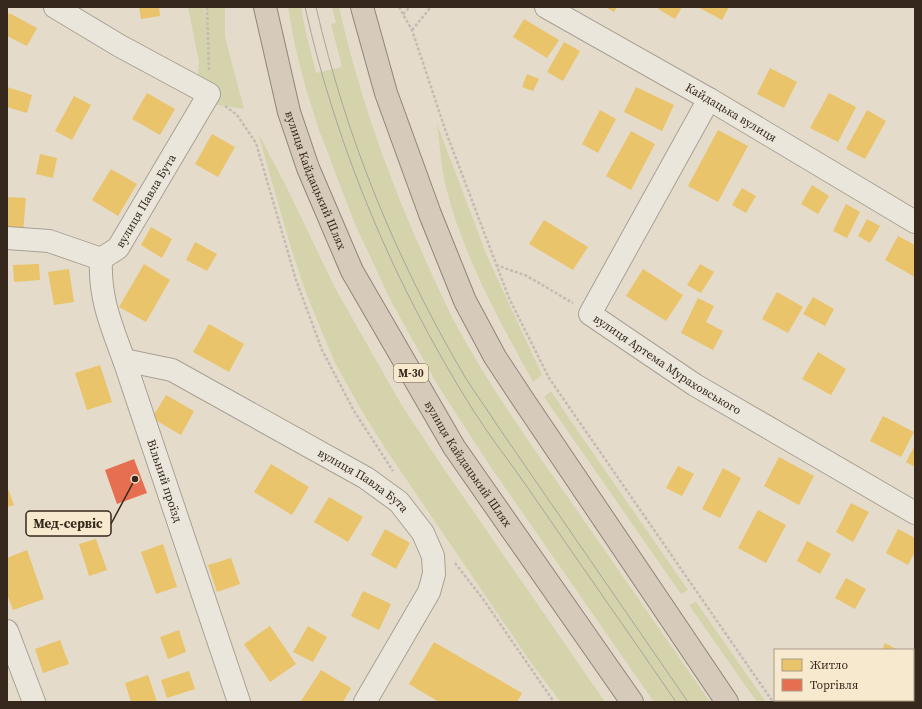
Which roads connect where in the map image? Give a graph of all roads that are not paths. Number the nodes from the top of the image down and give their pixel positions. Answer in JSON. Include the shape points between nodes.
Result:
{"nodes":[{"id":1,"x":55,"y":7,"type":"edge"},
{"id":2,"x":265,"y":7,"type":"edge"},
{"id":3,"x":362,"y":7,"type":"edge"},
{"id":4,"x":546,"y":7,"type":"edge"},
{"id":5,"x":709,"y":99,"type":"junction"},
{"id":6,"x":915,"y":222,"type":"edge"},
{"id":7,"x":7,"y":238,"type":"edge"},
{"id":8,"x":101,"y":259,"type":"junction"},
{"id":9,"x":124,"y":360,"type":"junction"},
{"id":10,"x":915,"y":513,"type":"edge"},
{"id":11,"x":7,"y":631,"type":"edge"},
{"id":12,"x":34,"y":702,"type":"edge"},
{"id":13,"x":239,"y":702,"type":"edge"},
{"id":14,"x":365,"y":702,"type":"edge"},
{"id":15,"x":632,"y":702,"type":"edge"},
{"id":16,"x":727,"y":702,"type":"edge"}],
"edges":[{"from":1,"to":8,"type":"street","name":"вулиця Павла Бута","via":[[209,94],[118,248]]},
{"from":2,"to":15,"type":"highway","name":"вулиця Кайдацький Шлях","number":"М-30","via":[[289,112],[308,168],[352,271],[454,447]]},
{"from":3,"to":16,"type":"highway","via":[[386,93],[465,301],[495,357],[529,410]]},
{"from":4,"to":5,"type":"street","name":"Кайдацька вулиця"},
{"from":5,"to":6,"type":"street","name":"Кайдацька вулиця"},
{"from":5,"to":10,"type":"street","name":"вулиця Артема Мураховського","via":[[590,314],[695,385]]},
{"from":7,"to":8,"type":"street","via":[[49,241]]},
{"from":8,"to":9,"type":"street","name":"Вільний проїзд","via":[[100,277],[107,314]]},
{"from":9,"to":13,"type":"street","name":"Вільний проїзд"},
{"from":9,"to":14,"type":"street","name":"вулиця Павла Бута","via":[[172,370],[366,478],[399,502],[423,534],[433,556],[434,574],[429,592]]},
{"from":11,"to":12,"type":"street"}]}
